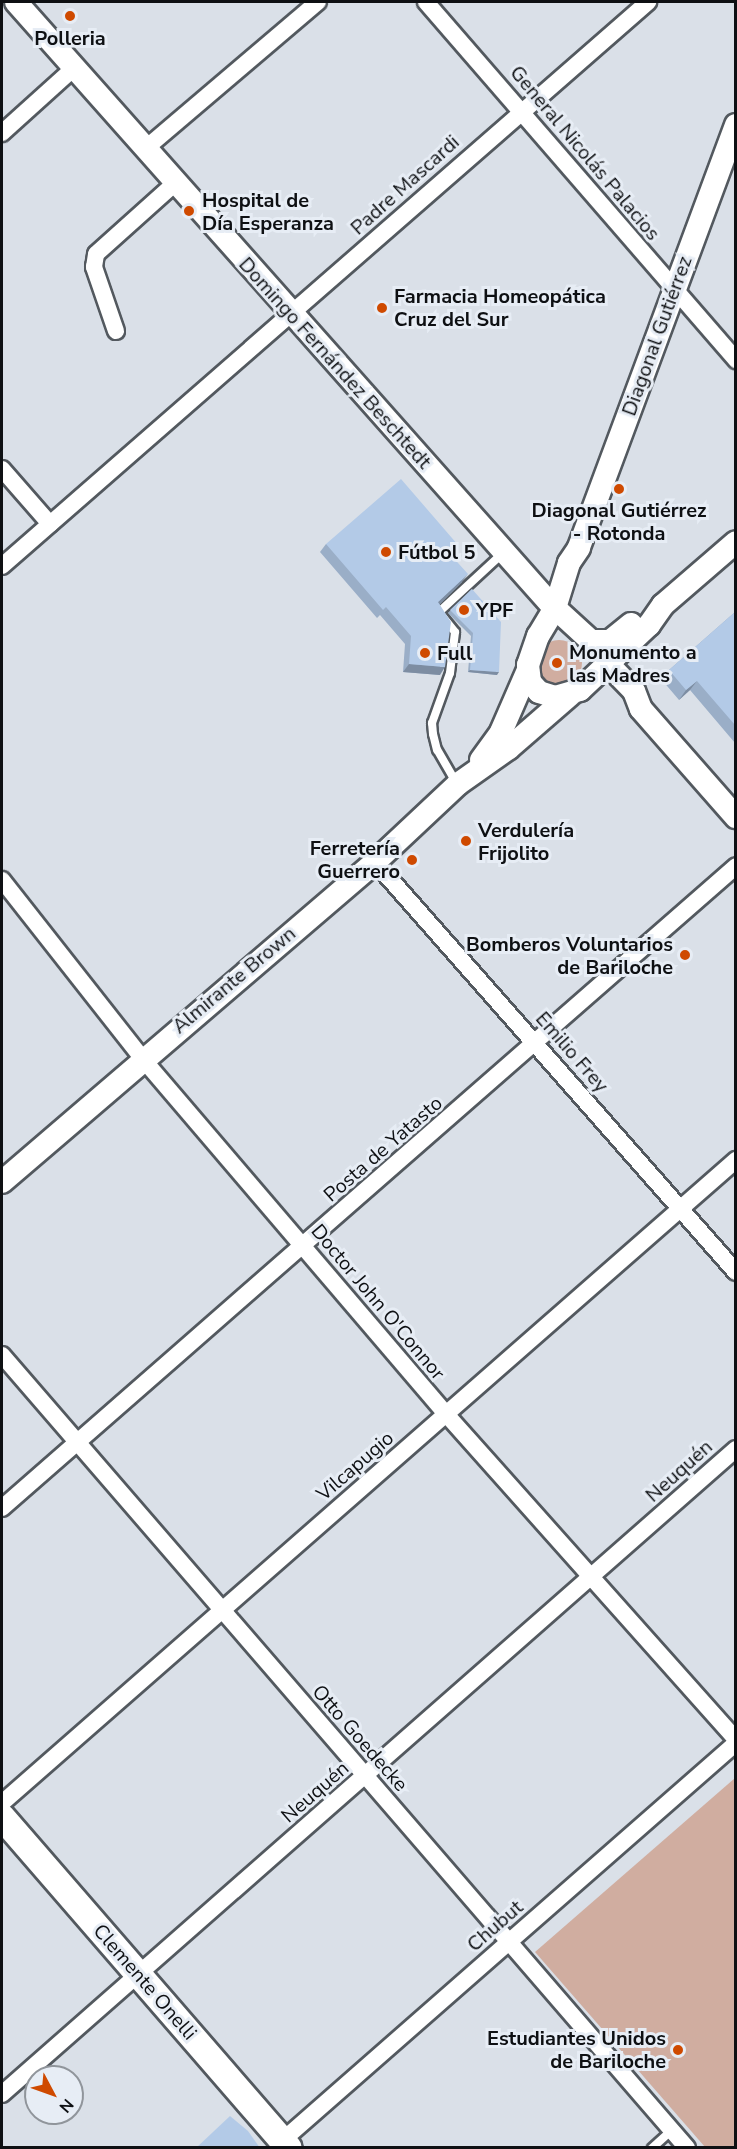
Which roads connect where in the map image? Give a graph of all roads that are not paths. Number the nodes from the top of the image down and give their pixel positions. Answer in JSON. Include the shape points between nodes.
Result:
{"nodes":[{"id":1,"x":17,"y":2,"type":"edge"},
{"id":2,"x":318,"y":2,"type":"edge"},
{"id":3,"x":426,"y":2,"type":"edge"},
{"id":4,"x":648,"y":2,"type":"edge"},
{"id":5,"x":74,"y":68,"type":"junction"},
{"id":6,"x":521,"y":110,"type":"junction"},
{"id":7,"x":735,"y":125,"type":"edge"},
{"id":8,"x":2,"y":133,"type":"edge"},
{"id":9,"x":145,"y":149,"type":"junction"},
{"id":10,"x":175,"y":183,"type":"junction"},
{"id":11,"x":674,"y":291,"type":"junction"},
{"id":12,"x":291,"y":314,"type":"junction"},
{"id":13,"x":116,"y":330,"type":"dead end"},
{"id":14,"x":735,"y":360,"type":"edge"},
{"id":15,"x":2,"y":469,"type":"edge"},
{"id":16,"x":50,"y":524,"type":"junction"},
{"id":17,"x":735,"y":542,"type":"edge"},
{"id":18,"x":507,"y":558,"type":"junction"},
{"id":19,"x":2,"y":566,"type":"edge"},
{"id":20,"x":663,"y":605,"type":"junction"},
{"id":21,"x":558,"y":610,"type":"junction"},
{"id":22,"x":538,"y":636,"type":"junction"},
{"id":23,"x":592,"y":641,"type":"junction"},
{"id":24,"x":609,"y":662,"type":"junction"},
{"id":25,"x":528,"y":670,"type":"junction"},
{"id":26,"x":578,"y":690,"type":"junction"},
{"id":27,"x":641,"y":710,"type":"junction"},
{"id":28,"x":462,"y":781,"type":"junction"},
{"id":29,"x":735,"y":817,"type":"edge"},
{"id":30,"x":375,"y":862,"type":"junction"},
{"id":31,"x":735,"y":866,"type":"edge"},
{"id":32,"x":2,"y":880,"type":"edge"},
{"id":33,"x":537,"y":1044,"type":"junction"},
{"id":34,"x":142,"y":1058,"type":"junction"},
{"id":35,"x":735,"y":1160,"type":"edge"},
{"id":36,"x":2,"y":1182,"type":"edge"},
{"id":37,"x":681,"y":1209,"type":"junction"},
{"id":38,"x":303,"y":1245,"type":"junction"},
{"id":39,"x":735,"y":1272,"type":"edge"},
{"id":40,"x":2,"y":1355,"type":"edge"},
{"id":41,"x":446,"y":1414,"type":"junction"},
{"id":42,"x":79,"y":1442,"type":"junction"},
{"id":43,"x":735,"y":1449,"type":"edge"},
{"id":44,"x":2,"y":1508,"type":"edge"},
{"id":45,"x":592,"y":1577,"type":"junction"},
{"id":46,"x":223,"y":1611,"type":"junction"},
{"id":47,"x":735,"y":1742,"type":"edge"},
{"id":48,"x":365,"y":1776,"type":"junction"},
{"id":49,"x":2,"y":1803,"type":"edge"},
{"id":50,"x":2,"y":1817,"type":"edge"},
{"id":51,"x":510,"y":1941,"type":"junction"},
{"id":52,"x":138,"y":1974,"type":"junction"},
{"id":53,"x":2,"y":2094,"type":"edge"},
{"id":54,"x":672,"y":2130,"type":"junction"},
{"id":55,"x":286,"y":2144,"type":"edge"},
{"id":56,"x":652,"y":2148,"type":"edge"},
{"id":57,"x":687,"y":2148,"type":"edge"}],
"edges":[{"from":1,"to":5,"type":"main road","name":"Domingo Fernández Beschtedt"},
{"from":2,"to":9,"type":"street"},
{"from":3,"to":6,"type":"street","name":"General Nicolás Palacios"},
{"from":4,"to":6,"type":"street","name":"Padre Mascardi"},
{"from":5,"to":8,"type":"street"},
{"from":5,"to":9,"type":"main road","name":"Domingo Fernández Beschtedt"},
{"from":6,"to":11,"type":"street","name":"General Nicolás Palacios"},
{"from":6,"to":12,"type":"street","name":"Padre Mascardi"},
{"from":7,"to":11,"type":"main road","name":"Diagonal Gutiérrez"},
{"from":9,"to":10,"type":"main road","name":"Domingo Fernández Beschtedt"},
{"from":10,"to":12,"type":"main road","name":"Domingo Fernández Beschtedt"},
{"from":10,"to":13,"type":"street","via":[[96,254],[94,267]]},
{"from":11,"to":14,"type":"street","name":"General Nicolás Palacios"},
{"from":11,"to":21,"type":"main road","name":"Diagonal Gutiérrez"},
{"from":12,"to":16,"type":"street","name":"Padre Mascardi"},
{"from":12,"to":18,"type":"main road","name":"Domingo Fernández Beschtedt"},
{"from":15,"to":16,"type":"street"},
{"from":16,"to":19,"type":"street","name":"Padre Mascardi"},
{"from":17,"to":20,"type":"main road"},
{"from":18,"to":21,"type":"main road","name":"Domingo Fernández Beschtedt","via":[[525,571]]},
{"from":18,"to":22,"type":"main road","name":"Domingo Fernández Beschtedt","via":[[536,603]]},
{"from":18,"to":28,"type":"lane","via":[[439,612],[455,632],[450,673],[432,723],[433,735],[437,750]]},
{"from":20,"to":23,"type":"main road","via":[[640,616],[610,641]]},
{"from":20,"to":24,"type":"main road"},
{"from":21,"to":22,"type":"main road","name":"Diagonal Gutiérrez"},
{"from":21,"to":23,"type":"main road","name":"Domingo Fernández Beschtedt"},
{"from":22,"to":25,"type":"main road","name":"Almirante Brown"},
{"from":23,"to":24,"type":"main road","name":"Domingo Fernández Beschtedt"},
{"from":24,"to":26,"type":"main road","name":"Almirante Brown"},
{"from":24,"to":27,"type":"main road","via":[[634,691]]},
{"from":25,"to":26,"type":"main road","via":[[530,682],[539,692],[555,697]]},
{"from":25,"to":28,"type":"main road","name":"Almirante Brown","via":[[501,732]]},
{"from":26,"to":27,"type":"main road","via":[[610,688]]},
{"from":26,"to":28,"type":"main road","name":"Almirante Brown","via":[[509,748]]},
{"from":27,"to":29,"type":"main road"},
{"from":28,"to":30,"type":"main road","name":"Almirante Brown"},
{"from":30,"to":33,"type":"street","name":"Emilio Frey"},
{"from":30,"to":34,"type":"main road","name":"Almirante Brown"},
{"from":31,"to":33,"type":"street","name":"Posta de Yatasto"},
{"from":32,"to":34,"type":"street","name":"Doctor John O'Connor"},
{"from":33,"to":37,"type":"street","name":"Emilio Frey"},
{"from":33,"to":38,"type":"street","name":"Posta de Yatasto"},
{"from":34,"to":36,"type":"main road","name":"Almirante Brown"},
{"from":34,"to":38,"type":"street","name":"Doctor John O'Connor"},
{"from":35,"to":37,"type":"street","name":"Vilcapugio"},
{"from":37,"to":39,"type":"street","name":"Emilio Frey"},
{"from":37,"to":41,"type":"street","name":"Vilcapugio"},
{"from":38,"to":41,"type":"street","name":"Doctor John O'Connor"},
{"from":38,"to":42,"type":"street","name":"Posta de Yatasto"},
{"from":40,"to":42,"type":"street","name":"Otto Goedecke"},
{"from":41,"to":45,"type":"street","name":"Doctor John O'Connor"},
{"from":41,"to":46,"type":"street","name":"Vilcapugio"},
{"from":42,"to":44,"type":"street","name":"Posta de Yatasto"},
{"from":42,"to":46,"type":"street","name":"Otto Goedecke"},
{"from":43,"to":45,"type":"street","name":"Neuquén"},
{"from":45,"to":47,"type":"street","name":"Doctor John O'Connor"},
{"from":45,"to":48,"type":"street","name":"Neuquén"},
{"from":46,"to":48,"type":"street","name":"Otto Goedecke"},
{"from":46,"to":49,"type":"street","name":"Vilcapugio"},
{"from":47,"to":51,"type":"street","name":"Chubut"},
{"from":48,"to":51,"type":"street","name":"Otto Goedecke"},
{"from":48,"to":52,"type":"street","name":"Neuquén"},
{"from":50,"to":52,"type":"main road","name":"Clemente Onelli"},
{"from":51,"to":54,"type":"street","name":"Otto Goedecke"},
{"from":51,"to":55,"type":"street","name":"Chubut"},
{"from":52,"to":53,"type":"street","name":"Neuquén"},
{"from":52,"to":55,"type":"main road","name":"Clemente Onelli"},
{"from":54,"to":56,"type":"lane"},
{"from":54,"to":57,"type":"street","name":"Otto Goedecke"}]}
